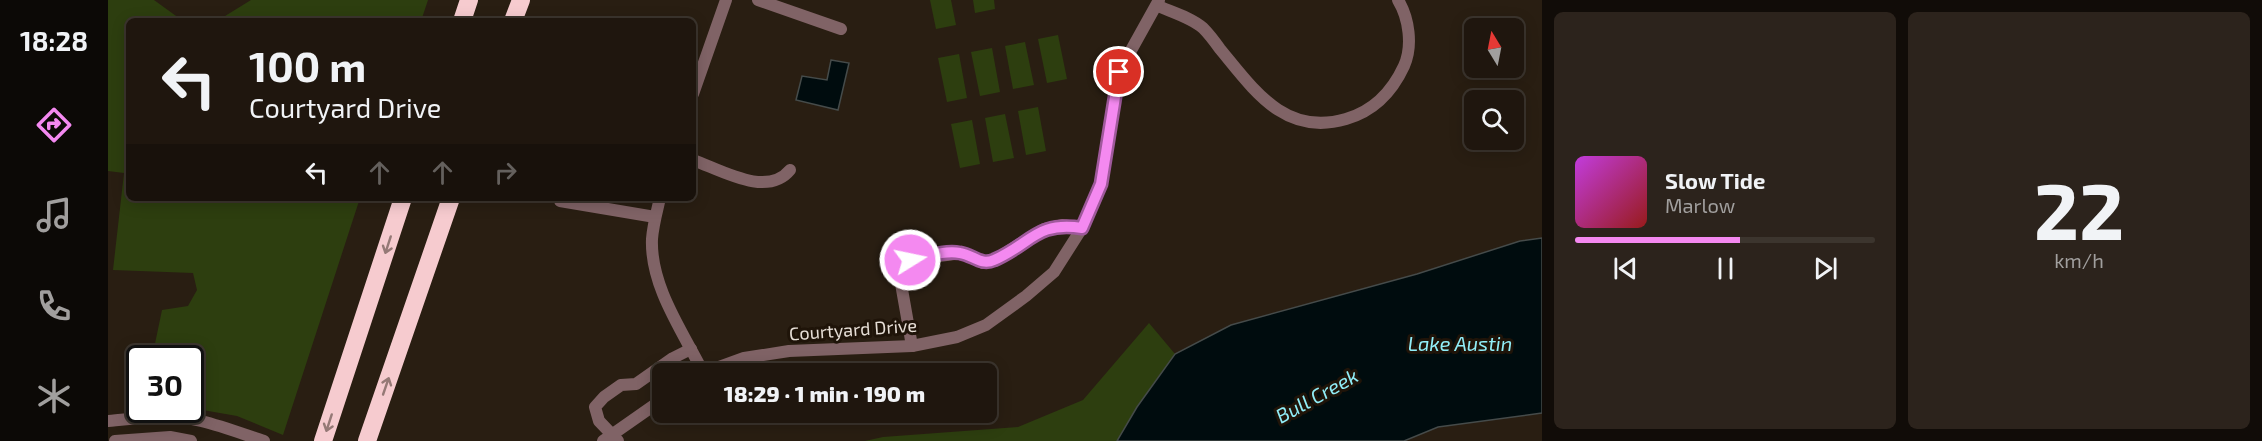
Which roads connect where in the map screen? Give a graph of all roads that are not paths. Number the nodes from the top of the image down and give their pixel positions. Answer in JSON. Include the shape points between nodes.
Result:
{"nodes":[{"id":1,"x":469,"y":0,"type":"edge"},
{"id":2,"x":521,"y":0,"type":"edge"},
{"id":3,"x":726,"y":0,"type":"edge"},
{"id":4,"x":758,"y":0,"type":"edge"},
{"id":5,"x":1398,"y":0,"type":"edge"},
{"id":6,"x":1159,"y":3,"type":"edge"},
{"id":7,"x":463,"y":18,"type":"edge"},
{"id":8,"x":514,"y":18,"type":"edge"},
{"id":9,"x":841,"y":29,"type":"dead end"},
{"id":10,"x":696,"y":85,"type":"edge"},
{"id":11,"x":696,"y":161,"type":"edge"},
{"id":12,"x":790,"y":170,"type":"dead end"},
{"id":13,"x":402,"y":201,"type":"edge"},
{"id":14,"x":450,"y":201,"type":"edge"},
{"id":15,"x":560,"y":201,"type":"dead end"},
{"id":16,"x":659,"y":201,"type":"edge"},
{"id":17,"x":655,"y":217,"type":"junction"},
{"id":18,"x":1082,"y":228,"type":"junction"},
{"id":19,"x":912,"y":346,"type":"junction"},
{"id":20,"x":691,"y":349,"type":"junction"},
{"id":21,"x":697,"y":363,"type":"edge"},
{"id":22,"x":730,"y":363,"type":"edge"},
{"id":23,"x":652,"y":407,"type":"edge"},
{"id":24,"x":108,"y":421,"type":"edge"},
{"id":25,"x":611,"y":439,"type":"edge"},
{"id":26,"x":115,"y":441,"type":"edge"},
{"id":27,"x":191,"y":441,"type":"edge"},
{"id":28,"x":264,"y":441,"type":"edge"},
{"id":29,"x":323,"y":441,"type":"edge"},
{"id":30,"x":367,"y":441,"type":"edge"}],
"edges":[{"from":1,"to":7,"type":"highway"},
{"from":2,"to":8,"type":"highway"},
{"from":3,"to":10,"type":"street"},
{"from":4,"to":9,"type":"street"},
{"from":5,"to":6,"type":"street","via":[[1406,12],[1409,43],[1394,86],[1377,104],[1359,115],[1328,124],[1301,121],[1274,108],[1255,92],[1202,27]]},
{"from":6,"to":18,"type":"street","name":"Courtyard Drive","via":[[1119,72],[1101,184]]},
{"from":11,"to":12,"type":"street","via":[[757,183],[783,178]]},
{"from":13,"to":29,"type":"highway","one_way":true},
{"from":30,"to":14,"type":"highway","one_way":true},
{"from":15,"to":17,"type":"street"},
{"from":16,"to":17,"type":"street"},
{"from":17,"to":20,"type":"street","via":[[652,239],[657,273]]},
{"from":18,"to":19,"type":"street","name":"Courtyard Drive","via":[[1054,272],[986,325],[957,337]]},
{"from":18,"to":19,"type":"street","via":[[1062,225],[1044,230],[983,263],[961,253],[910,260],[900,278]]},
{"from":19,"to":22,"type":"street","name":"Courtyard Drive","via":[[789,351]]},
{"from":20,"to":21,"type":"street"},
{"from":20,"to":25,"type":"street","via":[[636,384],[621,385],[595,407]]},
{"from":23,"to":25,"type":"street"},
{"from":24,"to":28,"type":"street","via":[[149,417],[202,421]]},
{"from":26,"to":27,"type":"street","via":[[170,437]]}]}
